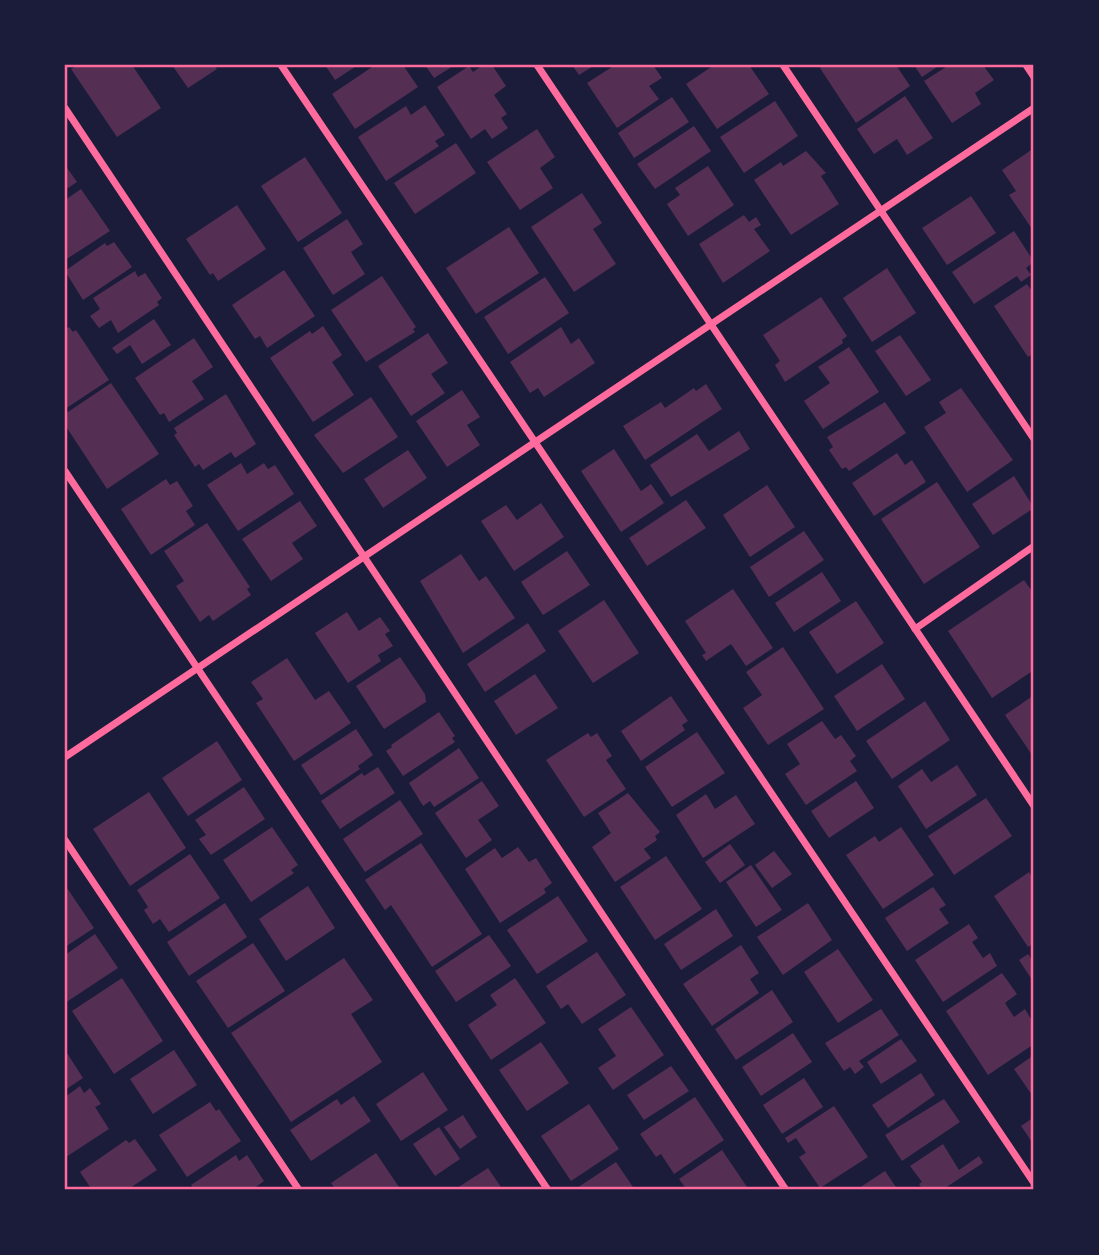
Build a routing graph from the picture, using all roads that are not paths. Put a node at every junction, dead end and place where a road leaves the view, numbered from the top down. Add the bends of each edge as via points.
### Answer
1 (281, 65) edge
2 (537, 65) edge
3 (783, 65) edge
4 (1026, 65) edge
5 (1034, 77) edge
6 (65, 108) edge
7 (1034, 108) edge
8 (881, 211) junction
9 (711, 325) junction
10 (1034, 439) edge
11 (536, 442) junction
12 (65, 471) edge
13 (1034, 546) edge
14 (364, 557) junction
15 (915, 629) junction
16 (197, 668) junction
17 (65, 757) edge
18 (1034, 806) edge
19 (65, 840) edge
20 (1034, 1183) edge
21 (299, 1190) edge
22 (548, 1190) edge
23 (786, 1190) edge

1 - 11 street
2 - 9 street
3 - 8 street
4 - 5 street
6 - 14 street
7 - 8 street
8 - 9 street
8 - 10 street
9 - 11 street
9 - 15 street
11 - 14 street
11 - 20 street
12 - 16 street
13 - 15 street
14 - 16 street
14 - 23 street
15 - 18 street
16 - 17 street
16 - 22 street
19 - 21 street

